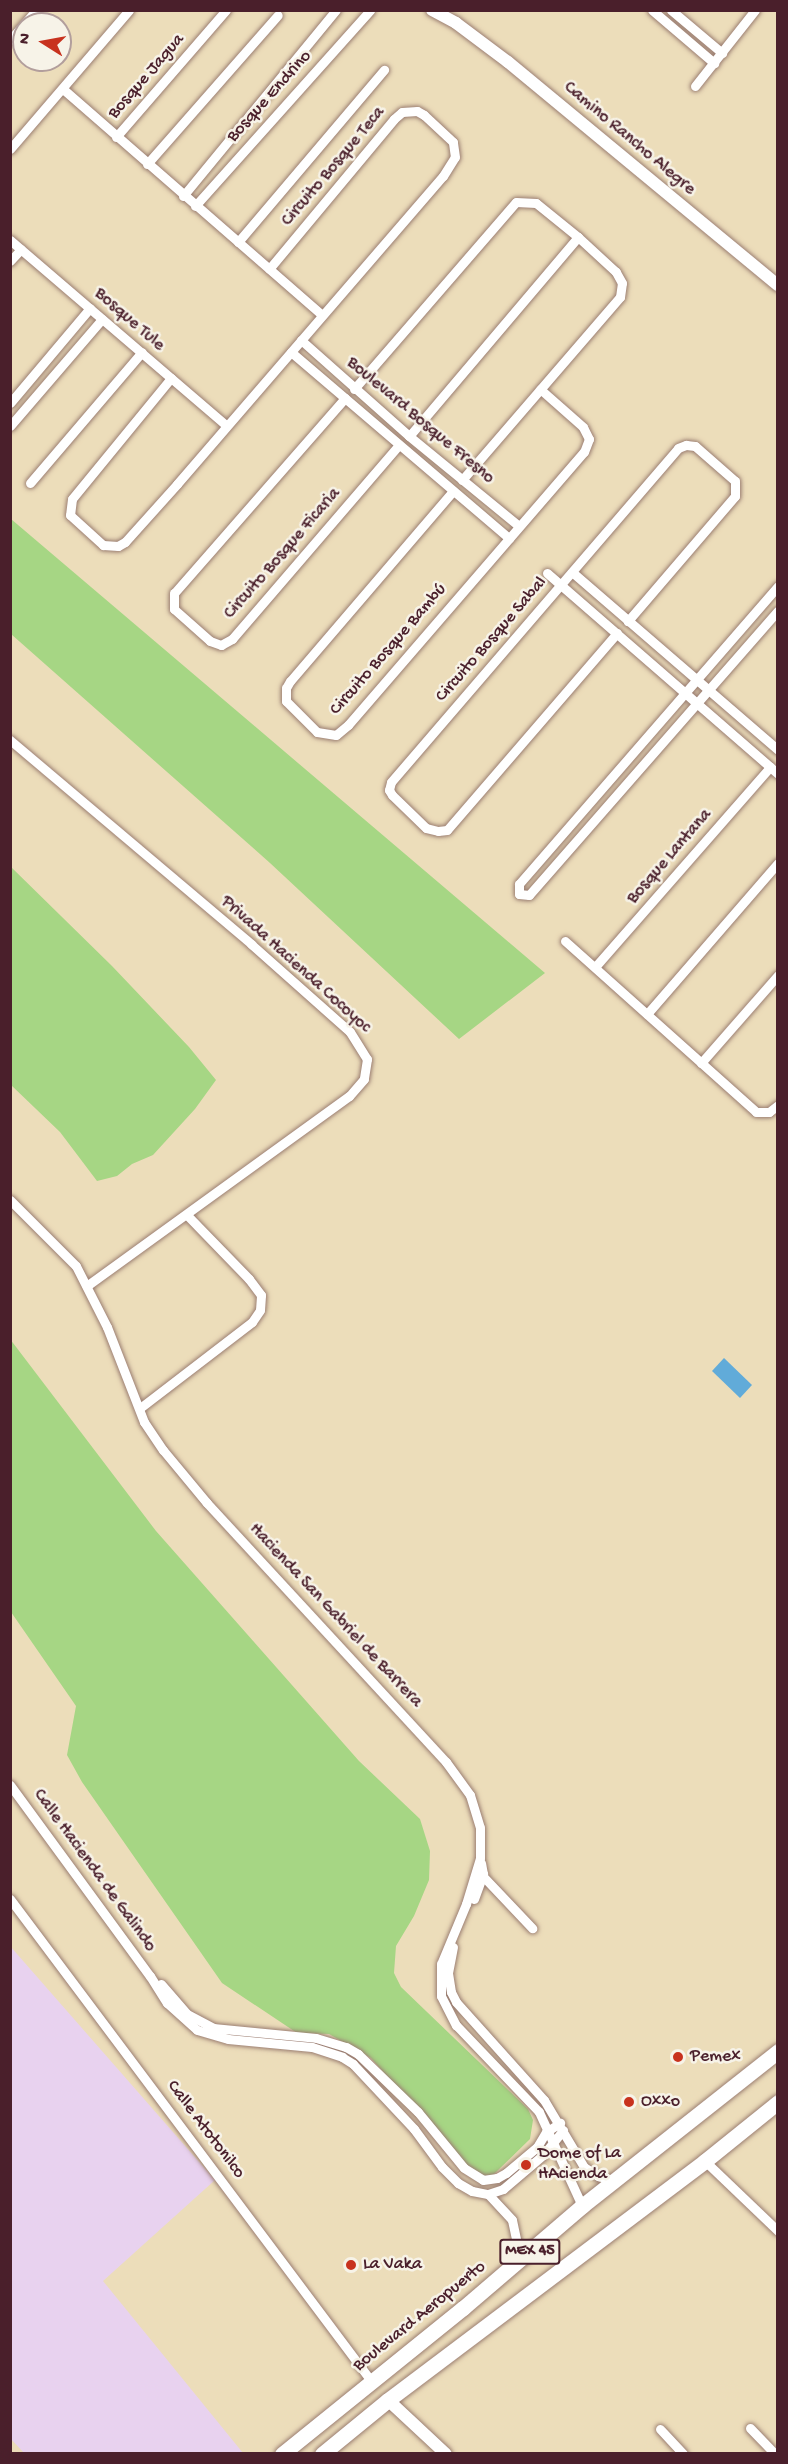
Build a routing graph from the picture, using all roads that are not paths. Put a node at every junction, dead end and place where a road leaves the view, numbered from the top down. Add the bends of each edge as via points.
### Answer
1 (129, 10) edge
2 (226, 10) edge
3 (336, 10) edge
4 (370, 10) edge
5 (432, 10) edge
6 (445, 10) edge
7 (670, 10) edge
8 (755, 10) edge
9 (657, 12) edge
10 (278, 15) dead end
11 (456, 23) junction
12 (722, 52) junction
13 (714, 63) junction
14 (384, 70) dead end
15 (695, 86) dead end
16 (63, 89) junction
17 (10, 132) edge
18 (116, 137) junction
19 (18, 139) junction
20 (10, 149) edge
21 (147, 164) junction
22 (183, 196) junction
23 (195, 206) junction
24 (578, 237) junction
25 (10, 240) edge
26 (238, 242) junction
27 (21, 249) junction
28 (10, 261) edge
29 (269, 269) junction
30 (777, 285) edge
31 (90, 308) junction
32 (322, 315) junction
33 (102, 319) junction
34 (301, 340) junction
35 (142, 352) junction
36 (291, 352) junction
37 (171, 378) junction
38 (354, 388) junction
39 (540, 389) junction
40 (345, 398) junction
41 (10, 403) edge
42 (226, 425) junction
43 (10, 426) edge
44 (409, 436) junction
45 (399, 445) junction
46 (462, 480) junction
47 (30, 483) dead end
48 (453, 491) junction
49 (519, 526) junction
50 (508, 538) junction
51 (572, 572) junction
52 (547, 573) dead end
53 (561, 585) junction
54 (777, 586) edge
55 (777, 611) edge
56 (628, 621) junction
57 (617, 633) junction
58 (696, 679) junction
59 (709, 690) junction
60 (686, 692) junction
61 (698, 703) junction
62 (10, 740) edge
63 (777, 750) edge
64 (774, 771) edge
65 (777, 863) edge
66 (565, 940) dead end
67 (595, 968) junction
68 (777, 975) edge
69 (647, 1014) junction
70 (701, 1063) junction
71 (777, 1105) edge
72 (10, 1200) edge
73 (187, 1215) junction
74 (87, 1286) junction
75 (140, 1408) junction
76 (10, 1785) edge
77 (480, 1872) junction
78 (10, 1899) edge
79 (532, 1928) dead end
80 (266, 2039) junction
81 (501, 2051) junction
82 (777, 2051) edge
83 (491, 2061) junction
84 (777, 2102) edge
85 (424, 2120) junction
86 (562, 2126) junction
87 (414, 2129) junction
88 (546, 2132) junction
89 (552, 2141) junction
90 (705, 2161) junction
91 (490, 2181) junction
92 (614, 2181) junction
93 (488, 2194) junction
94 (582, 2206) junction
95 (777, 2230) edge
96 (517, 2263) junction
97 (372, 2382) junction
98 (388, 2400) junction
99 (750, 2428) dead end
100 (660, 2429) dead end
101 (282, 2454) edge
102 (322, 2454) edge
103 (446, 2454) edge
104 (683, 2454) edge
105 (775, 2454) edge

1 - 16 street
2 - 18 street, Bosque Jagua
3 - 22 street, Bosque Endrino
4 - 23 street, Bosque Endrino
5 - 11 street
6 - 11 street
7 - 12 street
8 - 12 street
9 - 13 street
10 - 21 street
11 - 30 street, Camino Rancho Alegre
12 - 13 street
13 - 15 street
14 - 26 street
16 - 18 street
16 - 19 street
17 - 19 street
18 - 21 street
19 - 20 street
21 - 22 street
22 - 23 street
23 - 26 street
24 - 38 street via 536,203 516,202
24 - 39 street via 616,272 623,290 612,309
24 - 44 street
25 - 27 street, Bosque Tule
26 - 29 street
27 - 28 street
27 - 31 street, Bosque Tule
29 - 32 street
29 - 32 street, Circuito Bosque Teca via 394,119 409,111 424,115 453,142 452,165
31 - 33 street, Bosque Tule
31 - 41 street
32 - 34 street
33 - 35 street, Bosque Tule
33 - 43 street
34 - 36 street
34 - 38 street, Boulevard Bosque Fresno
35 - 37 street, Bosque Tule
35 - 47 street
36 - 40 street, Boulevard Bosque Fresno
36 - 42 street
37 - 42 street, Bosque Tule
37 - 42 street via 72,498 70,515 95,541 111,547 125,542
38 - 44 street, Boulevard Bosque Fresno
39 - 46 street
39 - 49 street, Circuito Bosque Bambú via 583,427 589,439 584,452
40 - 45 street, Boulevard Bosque Fresno
40 - 45 street, Circuito Bosque Ficaria via 174,593 174,609 210,641 221,645 232,639
44 - 46 street, Boulevard Bosque Fresno
45 - 48 street, Boulevard Bosque Fresno
46 - 49 street, Boulevard Bosque Fresno
48 - 50 street, Boulevard Bosque Fresno
48 - 50 street, Circuito Bosque Bambú via 290,681 286,701 317,732 330,736 343,731
49 - 50 street, Circuito Bosque Bambú
51 - 53 street, Circuito Bosque Sabal
51 - 56 street
51 - 56 street, Circuito Bosque Sabal via 678,448 695,446 735,481 735,496
52 - 53 street
53 - 57 street
53 - 57 street, Circuito Bosque Sabal via 391,782 392,795 426,828 447,830
54 - 58 street
55 - 59 street
56 - 58 street
57 - 60 street
58 - 59 street
58 - 60 street
59 - 61 street
59 - 63 street
60 - 61 street
60 - 61 street via 519,884 519,894 529,895
61 - 64 street
62 - 73 street, Privada Hacienda Cocoyoc via 350,1032 367,1059 364,1078 349,1096
64 - 67 street, Bosque Lantana
65 - 69 street
66 - 67 street
67 - 69 street
68 - 70 street
69 - 70 street
70 - 71 street via 756,1112 769,1112
72 - 74 street, Hacienda San Gabriel de Barrera via 64,1251
73 - 74 street, Privada Hacienda Cocoyoc
73 - 75 street via 255,1286 261,1295 260,1310 252,1322
74 - 75 street, Hacienda San Gabriel de Barrera
75 - 77 street, Hacienda San Gabriel de Barrera via 144,1422 163,1450 207,1503 462,1781 480,1828
76 - 80 street, Calle Hacienda de Galindo via 150,1976 179,2006 200,2023
77 - 79 street
77 - 81 street via 451,1953 449,1984 467,2016
77 - 83 street via 441,1964 440,1987 451,2018
78 - 97 street, Calle Atotonilco
80 - 85 street, Calle Hacienda de Galindo via 316,2038 346,2047
80 - 87 street, Calle Hacienda de Galindo via 342,2057
81 - 83 street
81 - 86 street
82 - 92 highway, Boulevard Aeropuerto / MEX 45
83 - 88 street via 539,2112
84 - 90 highway, MEX 45
85 - 87 street
85 - 91 street, Calle Hacienda de Galindo via 464,2168
86 - 88 street
86 - 89 street
86 - 92 street via 584,2167
87 - 93 street, Calle Hacienda de Galindo via 458,2183
88 - 89 street
88 - 91 street via 537,2147
89 - 93 street via 520,2176
89 - 94 street
90 - 95 street
90 - 98 highway, MEX 45
91 - 93 street
92 - 94 highway, Boulevard Aeropuerto / MEX 45
93 - 96 street, Calle Hacienda de Galindo via 512,2220 518,2244
94 - 96 highway, Boulevard Aeropuerto / MEX 45
96 - 97 highway, Boulevard Aeropuerto / MEX 45
97 - 101 highway, Boulevard Aeropuerto / MEX 45
98 - 102 highway, MEX 45
98 - 103 street
99 - 105 street
100 - 104 street

